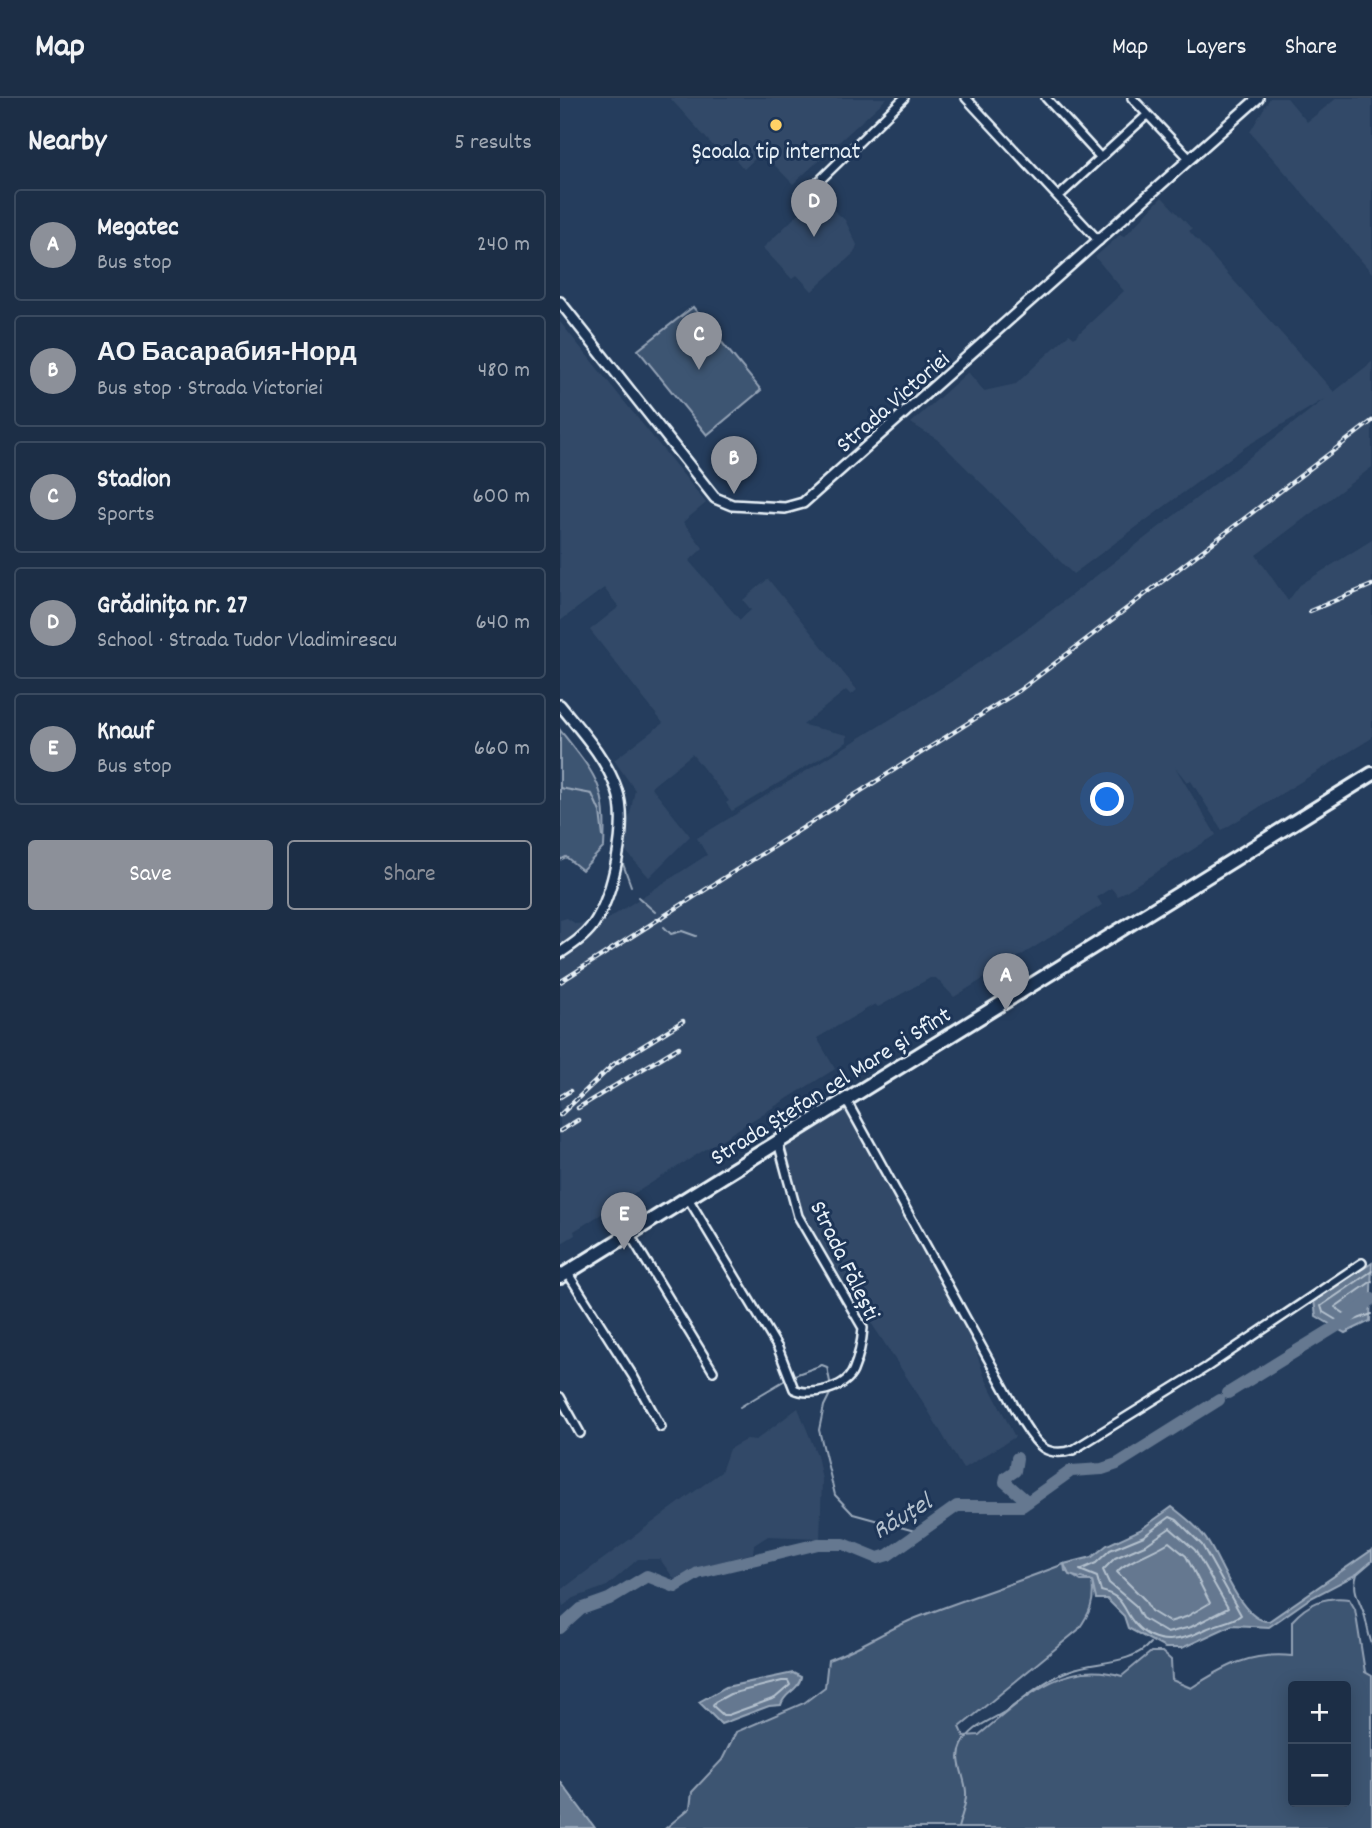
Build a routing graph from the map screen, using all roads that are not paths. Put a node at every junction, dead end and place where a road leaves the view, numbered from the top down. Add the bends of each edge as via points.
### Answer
1 (904, 98) edge
2 (966, 98) edge
3 (1046, 98) edge
4 (1132, 98) edge
5 (1258, 98) edge
6 (1147, 115) junction
7 (1101, 159) junction
8 (1190, 159) junction
9 (810, 190) dead end
10 (1058, 197) junction
11 (1099, 241) junction
12 (560, 302) edge
13 (560, 705) edge
14 (1372, 774) edge
15 (560, 953) edge
16 (845, 1099) junction
17 (778, 1142) junction
18 (688, 1198) junction
19 (629, 1233) junction
20 (1362, 1263) dead end
21 (564, 1274) edge
22 (713, 1371) dead end
23 (560, 1397) edge
24 (661, 1427) dead end
25 (580, 1433) dead end

1 - 9 street
2 - 10 street
3 - 7 street
4 - 6 street
5 - 8 street, Strada Victoriei
6 - 7 street
6 - 8 street
7 - 10 street
8 - 11 street, Strada Victoriei
10 - 11 street
11 - 12 street, Strada Victoriei via 820,489 793,507 732,505 715,498
13 - 15 street via 608,770 621,812 605,903 586,934
14 - 16 main road, Strada Ștefan cel Mare și Sfînt
16 - 17 main road, Strada Ștefan cel Mare și Sfînt
16 - 20 street via 1024,1424 1051,1454 1073,1450
17 - 18 main road, Strada Ștefan cel Mare și Sfînt
17 - 18 street, Strada Fălești via 798,1216 863,1328 850,1375 816,1392 794,1389 778,1348
18 - 19 main road, Strada Ștefan cel Mare și Sfînt
19 - 21 main road, Strada Ștefan cel Mare și Sfînt
19 - 22 street
21 - 24 street via 634,1376
23 - 25 street

